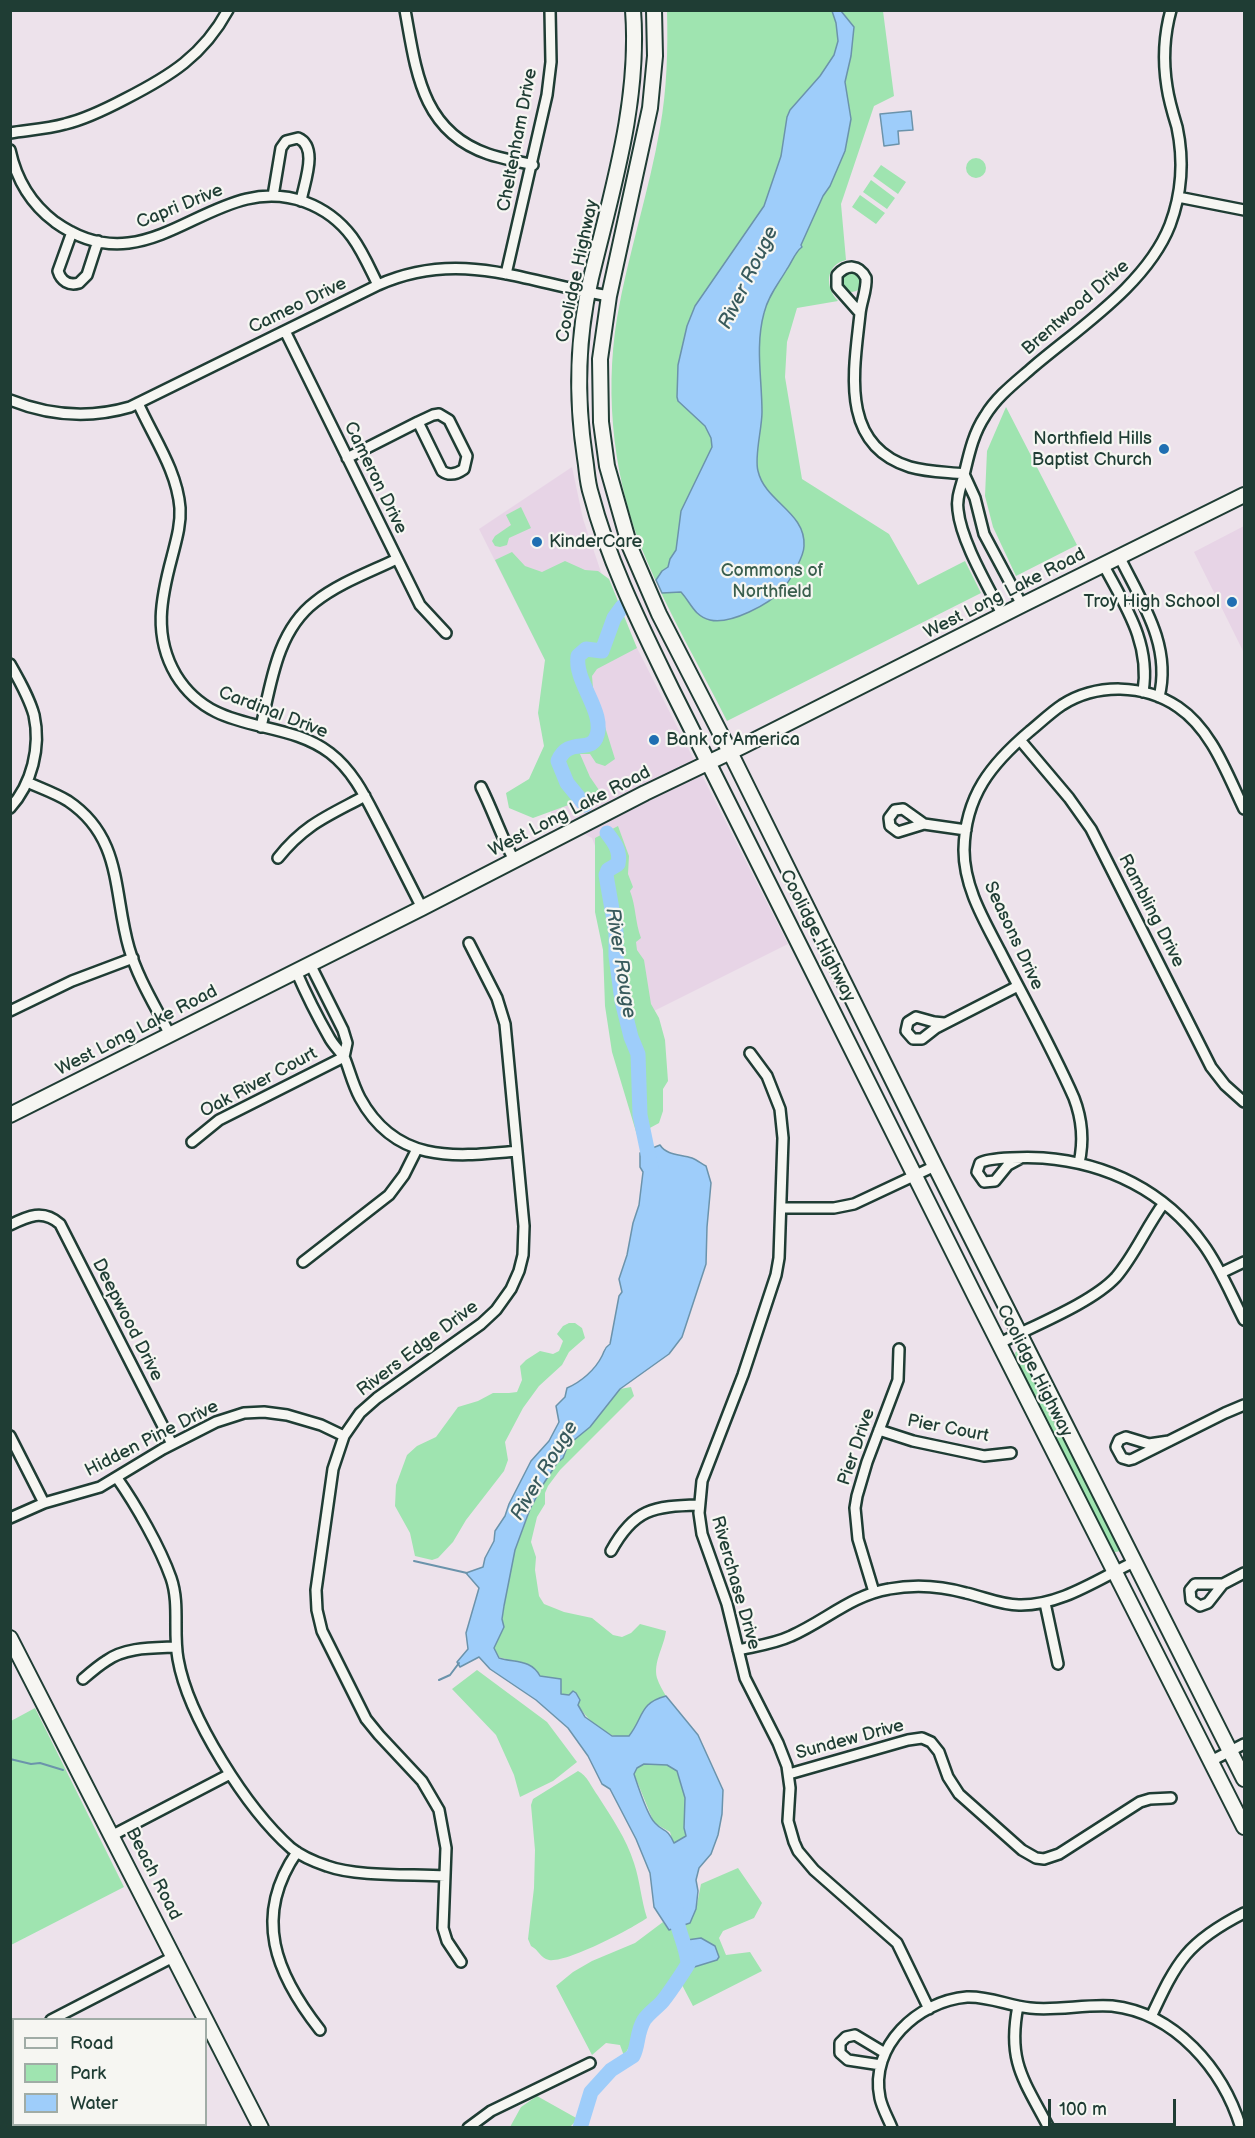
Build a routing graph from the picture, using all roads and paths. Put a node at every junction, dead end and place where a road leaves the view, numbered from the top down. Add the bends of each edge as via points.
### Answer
1 (228, 10) edge
2 (405, 10) edge
3 (550, 10) edge
4 (633, 10) edge
5 (654, 10) edge
6 (1171, 10) edge
7 (10, 133) edge
8 (10, 150) edge
9 (533, 165) junction
10 (273, 196) junction
11 (1178, 197) junction
12 (301, 201) junction
13 (1245, 210) edge
14 (72, 232) junction
15 (98, 241) junction
16 (506, 274) junction
17 (378, 285) junction
18 (588, 292) junction
19 (609, 296) junction
20 (860, 313) junction
21 (285, 331) junction
22 (10, 400) edge
23 (138, 403) junction
24 (418, 422) junction
25 (347, 458) junction
26 (964, 474) junction
27 (1245, 495) edge
28 (1119, 556) junction
29 (397, 559) junction
30 (1102, 564) junction
31 (1022, 605) junction
32 (659, 614) junction
33 (1002, 615) junction
34 (637, 616) junction
35 (446, 633) dead end
36 (672, 640) junction
37 (650, 644) junction
38 (10, 664) edge
39 (1143, 692) junction
40 (1159, 697) junction
41 (261, 727) junction
42 (1020, 740) junction
43 (730, 752) junction
44 (709, 762) junction
45 (27, 782) junction
46 (481, 787) dead end
47 (365, 796) junction
48 (10, 808) edge
49 (1245, 809) edge
50 (924, 824) dead end
51 (966, 830) junction
52 (754, 852) junction
53 (780, 855) junction
54 (278, 858) dead end
55 (514, 860) junction
56 (769, 882) junction
57 (793, 882) junction
58 (422, 908) junction
59 (469, 943) dead end
60 (133, 958) junction
61 (310, 964) junction
62 (296, 971) junction
63 (1018, 987) junction
64 (10, 1011) edge
65 (944, 1023) dead end
66 (170, 1035) junction
67 (750, 1053) dead end
68 (344, 1057) junction
69 (1245, 1102) edge
70 (10, 1115) edge
71 (192, 1142) dead end
72 (417, 1149) junction
73 (517, 1151) junction
74 (1021, 1158) dead end
75 (1079, 1163) junction
76 (935, 1166) junction
77 (916, 1175) junction
78 (1164, 1203) junction
79 (781, 1208) junction
80 (10, 1225) edge
81 (303, 1262) dead end
82 (1245, 1262) edge
83 (1221, 1273) junction
84 (1245, 1320) edge
85 (1019, 1333) junction
86 (1000, 1343) junction
87 (899, 1349) dead end
88 (1245, 1405) edge
89 (879, 1430) junction
90 (10, 1436) edge
91 (344, 1436) junction
92 (1169, 1441) junction
93 (172, 1444) junction
94 (1011, 1454) dead end
95 (117, 1478) junction
96 (44, 1503) junction
97 (699, 1504) junction
98 (10, 1518) edge
99 (611, 1551) dead end
100 (1134, 1562) junction
101 (1115, 1571) junction
102 (1245, 1574) edge
103 (1223, 1584) dead end
104 (874, 1592) junction
105 (1045, 1603) junction
106 (10, 1638) edge
107 (176, 1647) junction
108 (738, 1650) junction
109 (1058, 1664) dead end
110 (83, 1679) dead end
111 (1245, 1744) edge
112 (1230, 1751) junction
113 (1211, 1761) junction
114 (789, 1773) junction
115 (230, 1774) junction
116 (1245, 1779) edge
117 (1170, 1798) dead end
118 (1245, 1827) edge
119 (113, 1835) junction
120 (297, 1852) junction
121 (445, 1876) junction
122 (1245, 1913) edge
123 (175, 1956) junction
124 (461, 1962) dead end
125 (1018, 2006) junction
126 (929, 2009) junction
127 (53, 2018) edge
128 (206, 2018) edge
129 (1151, 2018) junction
130 (207, 2020) edge
131 (320, 2031) dead end
132 (885, 2053) junction
133 (590, 2063) dead end
134 (881, 2065) junction
135 (261, 2127) edge
136 (468, 2127) edge
137 (892, 2127) edge
138 (1048, 2127) edge
139 (1240, 2127) edge

1 - 7 street via 192,57 160,81 75,122
2 - 9 street via 419,84 442,124 488,154
3 - 9 street, Cheltenham Drive via 549,83
4 - 18 main road, Coolidge Highway via 634,63 629,106
5 - 19 main road, Coolidge Highway via 654,65 647,125
6 - 11 street, Brentwood Drive via 1165,66 1180,146
8 - 14 street, Capri Drive via 21,181 34,202
9 - 16 street, Cheltenham Drive
10 - 12 street, Capri Drive
10 - 12 street via 281,148 286,141 298,138 307,143 310,152
10 - 15 street, Capri Drive via 230,203 150,240
11 - 13 street
11 - 26 street, Brentwood Drive via 1162,243 1142,273 994,403 973,439
12 - 17 street, Capri Drive via 329,215 349,233
14 - 15 street, Capri Drive
14 - 15 street via 58,271 68,283 84,279
16 - 17 street, Cameo Drive via 477,268 444,268 415,272
16 - 18 street, Cameo Drive
17 - 21 street, Cameo Drive
18 - 19 street, Cameo Drive
18 - 34 main road, Coolidge Highway via 579,374 583,445 590,491 611,559
19 - 32 main road, Coolidge Highway via 599,379 607,466 630,547
20 - 20 street via 866,278 850,266 837,275 837,287
20 - 26 street via 854,393 860,422 869,438 887,456 907,466
21 - 23 street, Cameo Drive
21 - 25 street, Cameron Drive
22 - 23 street, Cameo Drive via 45,412 73,415 102,413
23 - 41 street, Cardinal Drive via 173,476 179,498 178,533 160,609 166,654 177,677 198,699 219,714
24 - 24 street via 442,471 453,474 464,469 466,456 449,420 436,414
24 - 25 street
25 - 29 street, Cameron Drive
26 - 31 street via 984,534
26 - 33 street, Brentwood Drive via 957,500 959,519
27 - 28 main road, West Long Lake Road
28 - 30 main road, West Long Lake Road
28 - 40 street via 1158,638 1162,669
29 - 35 street, Cameron Drive via 420,605
29 - 41 street via 331,591 295,622 280,650
30 - 31 main road, West Long Lake Road
30 - 39 street via 1141,643
31 - 33 main road, West Long Lake Road
32 - 34 main road via 647,621
32 - 36 main road, Coolidge Highway
33 - 43 main road, West Long Lake Road
34 - 37 main road, Coolidge Highway
36 - 37 main road via 662,635
36 - 43 main road, Coolidge Highway
37 - 44 main road, Coolidge Highway
38 - 45 street via 30,703 36,726 34,761
39 - 40 street, Seasons Drive
39 - 42 street, Seasons Drive via 1103,690 1072,700
40 - 49 street, Seasons Drive via 1188,714 1202,730
41 - 47 street, Cardinal Drive via 299,737 328,752 352,775
42 - 51 street, Seasons Drive via 984,778
42 - 69 street, Rambling Drive via 1087,821 1211,1067
43 - 44 main road, West Long Lake Road
43 - 53 main road, Coolidge Highway
44 - 52 main road, Coolidge Highway
44 - 55 main road, West Long Lake Road
45 - 48 street
45 - 60 street via 76,807 101,834 112,858
46 - 55 street
47 - 54 street via 309,826
47 - 58 street, Cardinal Drive
50 - 51 street
51 - 63 street, Seasons Drive via 964,861 973,896
52 - 53 main road via 767,859
52 - 56 main road, Coolidge Highway
53 - 57 main road, Coolidge Highway
55 - 58 main road, West Long Lake Road
56 - 57 main road via 783,877
56 - 77 main road, Coolidge Highway
57 - 76 main road, Coolidge Highway
58 - 61 main road, West Long Lake Road
59 - 73 street, Rivers Edge Drive via 497,998 505,1024
60 - 64 street via 72,981
60 - 66 street
61 - 62 main road, West Long Lake Road
61 - 68 street via 343,1030 347,1043
62 - 66 main road, West Long Lake Road
62 - 68 street via 328,1037
63 - 65 street
63 - 75 street, Seasons Drive via 1078,1110 1082,1144
66 - 70 main road, West Long Lake Road
67 - 79 street, Riverchase Drive via 767,1076 780,1109
68 - 71 street, Oak River Court via 219,1120
68 - 72 street via 369,1113 391,1134
72 - 73 street via 453,1156
72 - 81 street via 388,1195
73 - 91 street, Rivers Edge Drive via 523,1255 511,1289 490,1316 367,1407
74 - 75 street
75 - 78 street via 1127,1179
76 - 77 street
76 - 85 main road, Coolidge Highway
77 - 79 street via 854,1204 826,1209
77 - 86 main road, Coolidge Highway
78 - 83 street via 1195,1233
78 - 85 street via 1128,1261 1104,1288
79 - 97 street, Riverchase Drive via 776,1275 706,1470
80 - 93 street, Deepwood Drive via 31,1215 47,1216 63,1229
82 - 83 street
83 - 84 street
85 - 86 street
85 - 100 main road, Coolidge Highway
86 - 101 main road, Coolidge Highway
87 - 89 street, Pier Drive via 898,1380
88 - 92 street
89 - 94 street, Pier Court via 984,1456
89 - 104 street, Pier Drive via 860,1484 855,1517
90 - 96 street
91 - 93 street, Hidden Pine Drive via 287,1414 256,1412 224,1419
91 - 121 street, Rivers Edge Drive via 333,1469 318,1570 319,1618 366,1719 422,1781 439,1810 445,1840
92 - 92 street via 1149,1444 1126,1437 1119,1440 1116,1448 1119,1455 1129,1460
93 - 95 street, Hidden Pine Drive
95 - 96 street, Hidden Pine Drive via 92,1490
95 - 107 street via 135,1505 171,1579 176,1602
96 - 98 street, Hidden Pine Drive
97 - 99 street via 668,1506 639,1515 620,1533
97 - 108 street, Riverchase Drive via 704,1542 727,1604
100 - 101 street
100 - 112 main road, Coolidge Highway
101 - 105 street
101 - 113 main road, Coolidge Highway
102 - 103 street
104 - 105 street via 932,1587 1008,1604
104 - 108 street via 843,1605 790,1637
105 - 109 street
106 - 119 main road, Beach Road
107 - 110 street via 120,1654
107 - 115 street via 188,1695
108 - 114 street, Riverchase Drive via 747,1684
111 - 112 street
112 - 113 street
112 - 116 main road, Coolidge Highway
113 - 118 main road, Coolidge Highway
114 - 117 street, Sundew Drive via 908,1740 927,1739 935,1746 959,1794 1029,1855 1044,1859 1059,1854 1140,1802
114 - 126 street, Riverchase Drive via 788,1821 798,1851 814,1870 897,1943
115 - 119 street
115 - 120 street via 274,1830
119 - 123 main road, Beach Road
120 - 121 street via 340,1870
120 - 131 street via 275,1895 273,1935 285,1975
121 - 124 street, Rivers Edge Drive via 443,1928
122 - 129 street via 1209,1933 1187,1952 1171,1975
123 - 127 street
123 - 128 main road, Beach Road
125 - 126 street via 969,1997
125 - 129 street via 1113,2007
125 - 138 street via 1013,2041 1016,2059
126 - 132 street via 908,2022
129 - 139 street via 1180,2035 1204,2058
130 - 135 main road, Beach Road
132 - 134 street
132 - 134 street via 855,2035 840,2043 840,2053 848,2060
133 - 136 street via 491,2111
134 - 137 street via 880,2100

